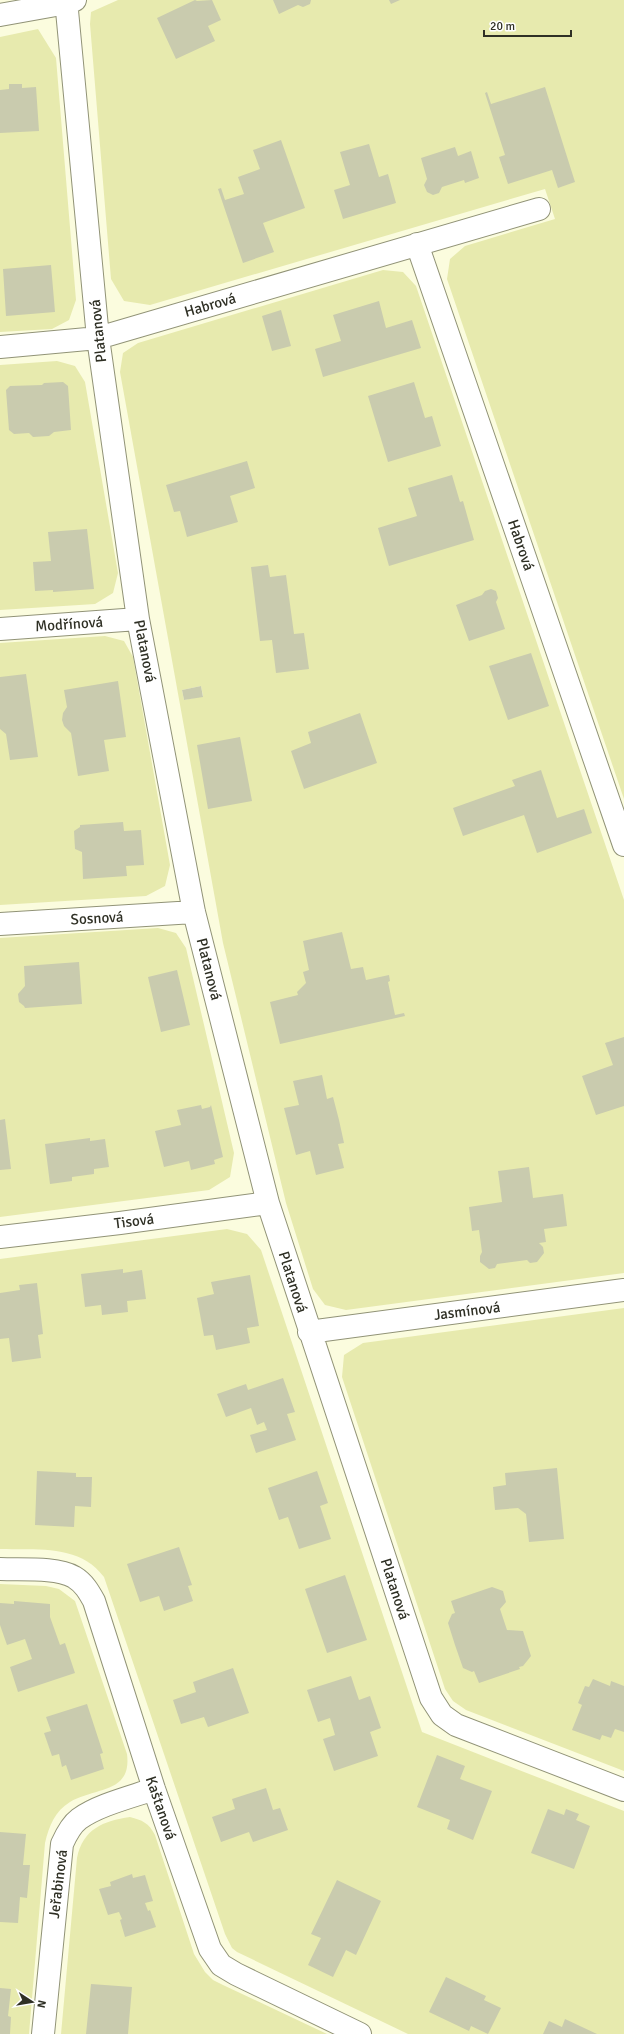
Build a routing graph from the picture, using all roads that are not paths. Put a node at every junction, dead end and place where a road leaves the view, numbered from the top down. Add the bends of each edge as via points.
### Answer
1 (69, 1) edge
2 (0, 15) edge
3 (539, 209) dead end
4 (417, 244) junction
5 (98, 338) junction
6 (0, 347) edge
7 (138, 619) junction
8 (0, 628) edge
9 (624, 845) edge
10 (194, 912) junction
11 (0, 924) edge
12 (268, 1204) junction
13 (0, 1237) edge
14 (624, 1290) edge
15 (309, 1332) junction
16 (0, 1569) edge
17 (154, 1789) junction
18 (624, 1790) edge
19 (43, 2034) edge
20 (360, 2034) edge

1 - 2 street
1 - 5 street, Platanová
3 - 4 street, Habrová
4 - 5 street, Habrová
4 - 9 street, Habrová
5 - 6 street, Habrová
5 - 7 street, Platanová
7 - 8 street, Modřínová
7 - 10 street, Platanová
10 - 11 street, Sosnová
10 - 12 street, Platanová
12 - 13 street, Tisová
12 - 15 street, Platanová
14 - 15 street, Jasmínová
15 - 18 street, Platanová via 432,1698 442,1715 456,1725
16 - 17 street, Kaštanová via 62,1572 86,1587 94,1601
17 - 19 street, Jeřabinová via 79,1819 69,1830 62,1844
17 - 20 street, Kaštanová via 210,1949 221,1965

